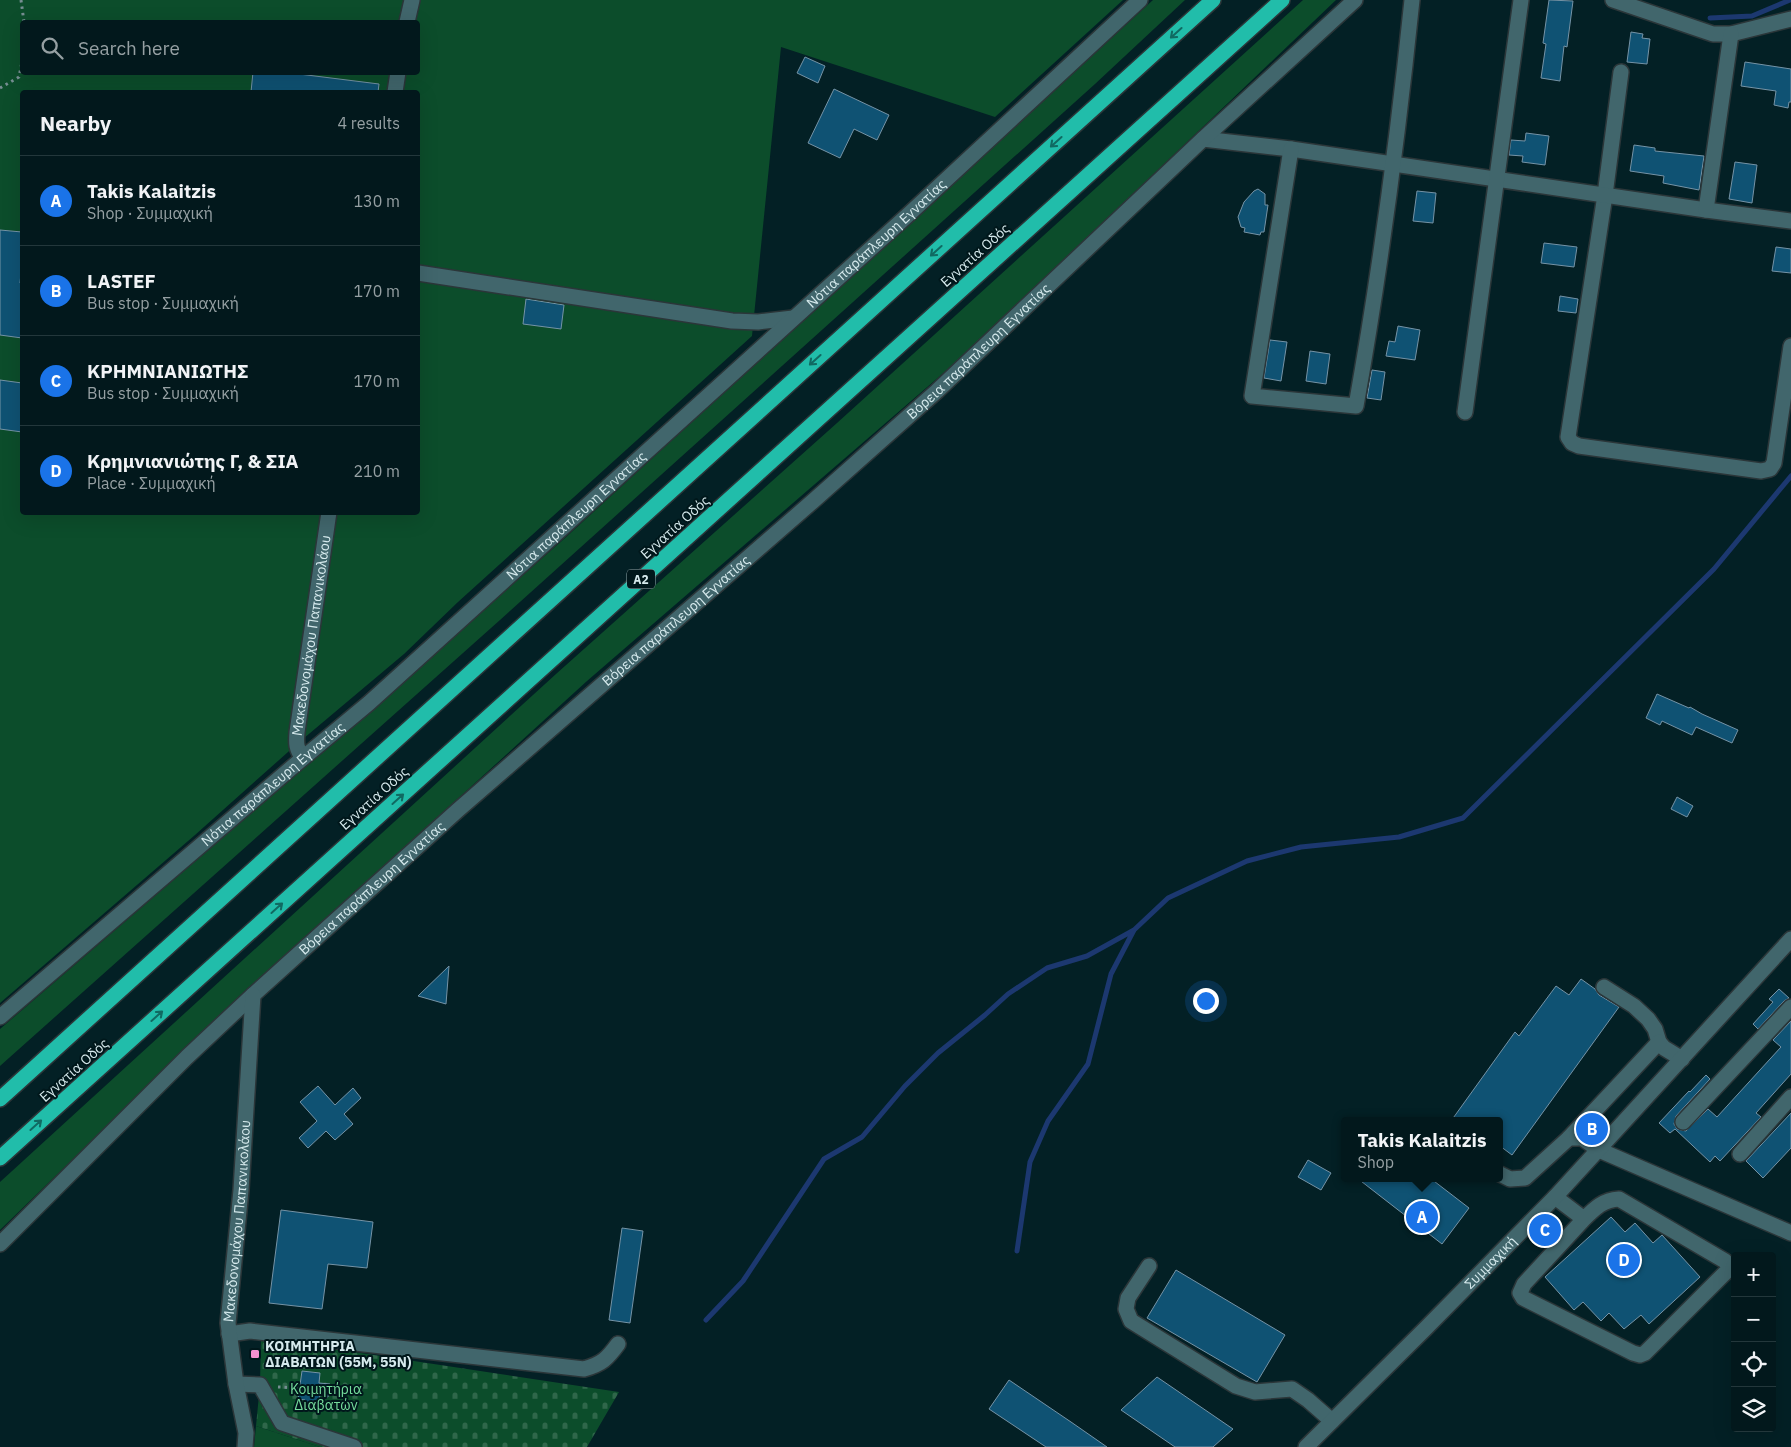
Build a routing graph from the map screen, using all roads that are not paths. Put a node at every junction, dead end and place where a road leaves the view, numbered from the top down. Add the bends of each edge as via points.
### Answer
1 (412, 0) edge
2 (1140, 0) edge
3 (1212, 0) edge
4 (1282, 0) edge
5 (1355, 0) edge
6 (1412, 0) edge
7 (1521, 0) edge
8 (1613, 0) edge
9 (1791, 19) edge
10 (407, 20) edge
11 (1731, 34) junction
12 (1621, 72) dead end
13 (398, 75) edge
14 (395, 90) edge
15 (1204, 139) junction
16 (1291, 149) junction
17 (1393, 164) junction
18 (1498, 179) junction
19 (1605, 195) junction
20 (1706, 210) junction
21 (1791, 221) edge
22 (420, 273) edge
23 (793, 318) junction
24 (1791, 346) edge
25 (1465, 412) dead end
26 (330, 515) edge
27 (303, 758) junction
28 (1791, 939) edge
29 (1604, 987) dead end
30 (253, 995) junction
31 (1791, 1007) edge
32 (0, 1017) edge
33 (1659, 1042) junction
34 (1682, 1059) junction
35 (1791, 1097) edge
36 (0, 1099) edge
37 (1683, 1122) dead end
38 (1569, 1138) junction
39 (1599, 1150) junction
40 (1740, 1154) dead end
41 (0, 1158) edge
42 (1503, 1176) edge
43 (1555, 1197) junction
44 (1584, 1219) junction
45 (1791, 1233) edge
46 (0, 1244) edge
47 (1148, 1266) dead end
48 (229, 1334) junction
49 (618, 1344) dead end
50 (236, 1384) junction
51 (1332, 1421) junction
52 (245, 1447) edge
53 (354, 1447) edge
54 (1306, 1447) edge

1 - 10 street
2 - 23 street, Νότια παράπλευρη Εγνατίας
3 -> 36 highway, Εγνατία Οδός
41 -> 4 highway, Εγνατία Οδός / Α2
5 - 15 street, Βόρεια παράπλευρη Εγνατίας
6 - 17 street
7 - 18 street
8 - 11 street via 1707,33
9 - 11 street
11 - 20 street
12 - 19 street
13 - 14 street
15 - 16 street
15 - 30 street, Βόρεια παράπλευρη Εγνατίας via 930,397 458,810
16 - 17 street
16 - 17 street via 1252,396 1356,406
17 - 18 street
18 - 19 street
18 - 25 street
19 - 20 street
19 - 24 street via 1568,437 1572,443 1762,471 1770,468 1774,463
20 - 21 street
22 - 23 street via 732,320 758,322
23 - 27 street, Νότια παράπλευρη Εγνατίας via 459,623
26 - 27 street, Μακεδονομάχου Παπανικολάου via 296,732 298,752
27 - 32 street, Νότια παράπλευρη Εγνατίας
28 - 34 street, Συμμαχική
29 - 33 street via 1648,1019 1658,1034
30 - 46 street, Βόρεια παράπλευρη Εγνατίας
30 - 48 street, Μακεδονομάχου Παπανικολάου via 242,1190
31 - 37 street
33 - 34 street
33 - 38 street
34 - 39 street, Συμμαχική
35 - 40 street
38 - 39 street via 1582,1138
38 - 42 street via 1525,1178 1510,1179
39 - 43 street, Συμμαχική
39 - 45 street
43 - 44 street
43 - 51 street, Συμμαχική
44 - 44 street via 1601,1203 1619,1199 1725,1261 1730,1269 1645,1353 1633,1353 1523,1298 1520,1293 1524,1284
47 - 51 street via 1128,1298 1126,1309 1131,1321 1236,1386 1255,1392 1292,1389
48 - 49 street via 250,1331 584,1369 607,1359
48 - 50 street, Μακεδονομάχου Παπανικολάου
50 - 52 street, Μακεδονομάχου Παπανικολάου via 246,1433
50 - 53 street via 260,1386 282,1423
51 - 54 street, Συμμαχική

